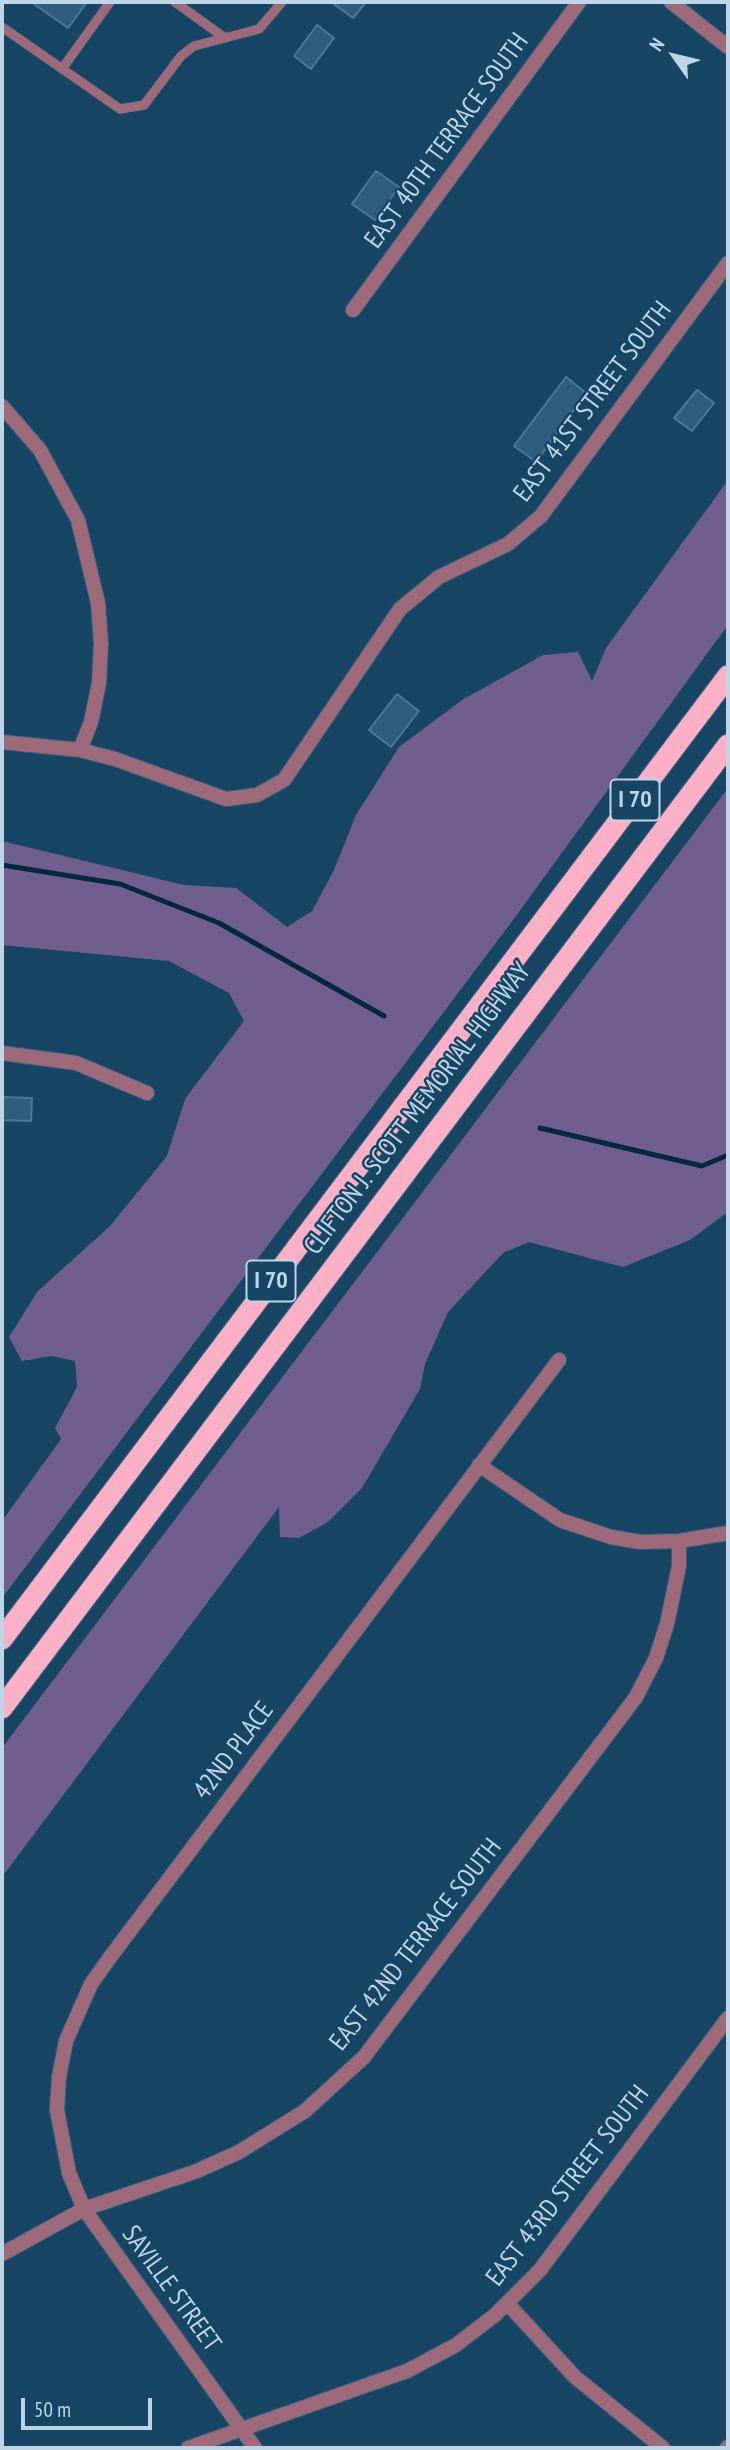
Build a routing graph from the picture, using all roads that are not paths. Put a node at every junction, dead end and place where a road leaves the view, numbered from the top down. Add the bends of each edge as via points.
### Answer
1 (110, 2) edge
2 (175, 2) edge
3 (282, 2) edge
4 (579, 2) edge
5 (671, 2) edge
6 (2, 27) edge
7 (225, 38) junction
8 (728, 47) edge
9 (62, 69) junction
10 (728, 263) edge
11 (353, 310) dead end
12 (2, 406) edge
13 (728, 676) edge
14 (2, 742) edge
15 (728, 745) edge
16 (80, 750) junction
17 (2, 1053) edge
18 (147, 1093) dead end
19 (559, 1360) dead end
20 (479, 1465) junction
21 (728, 1533) edge
22 (679, 1541) junction
23 (2, 1639) edge
24 (2, 1708) edge
25 (728, 2018) edge
26 (84, 2209) junction
27 (2, 2254) edge
28 (507, 2303) junction
29 (243, 2431) junction
30 (188, 2448) edge
31 (256, 2448) edge
32 (663, 2448) edge

1 - 9 lane
2 - 7 lane
3 - 7 lane via 259,29
4 - 11 street, EAST 40TH TERRACE SOUTH
5 - 8 street
6 - 9 lane
7 - 9 lane via 194,46 181,56 144,105 120,109
10 - 16 street, EAST 41ST STREET SOUTH via 541,516 508,544 439,577 400,609 284,780 257,795 226,799
12 - 16 street via 40,450 78,520 98,603 99,683
13 - 23 highway, CLIFTON J. SCOTT MEMORIAL HIGHWAY / I 70
14 - 16 street
15 - 24 highway, CLIFTON J. SCOTT MEMORIAL HIGHWAY / I 70
17 - 18 street via 76,1063
19 - 20 street, 42ND PLACE
20 - 22 street via 560,1520 611,1537
20 - 26 street, 42ND PLACE via 91,1984 66,2041 57,2110 69,2173
21 - 22 street
22 - 26 street, EAST 42ND TERRACE SOUTH via 679,1566 667,1624 636,1697 365,2057 304,2111 239,2152
25 - 28 street, EAST 43RD STREET SOUTH via 540,2270
26 - 27 street, EAST 42ND TERRACE SOUTH
26 - 29 street, SAVILLE STREET
28 - 29 street, EAST 43RD STREET SOUTH via 456,2345 407,2371
28 - 32 street via 575,2377
29 - 30 street, EAST 43RD STREET SOUTH
29 - 31 street, SAVILLE STREET

